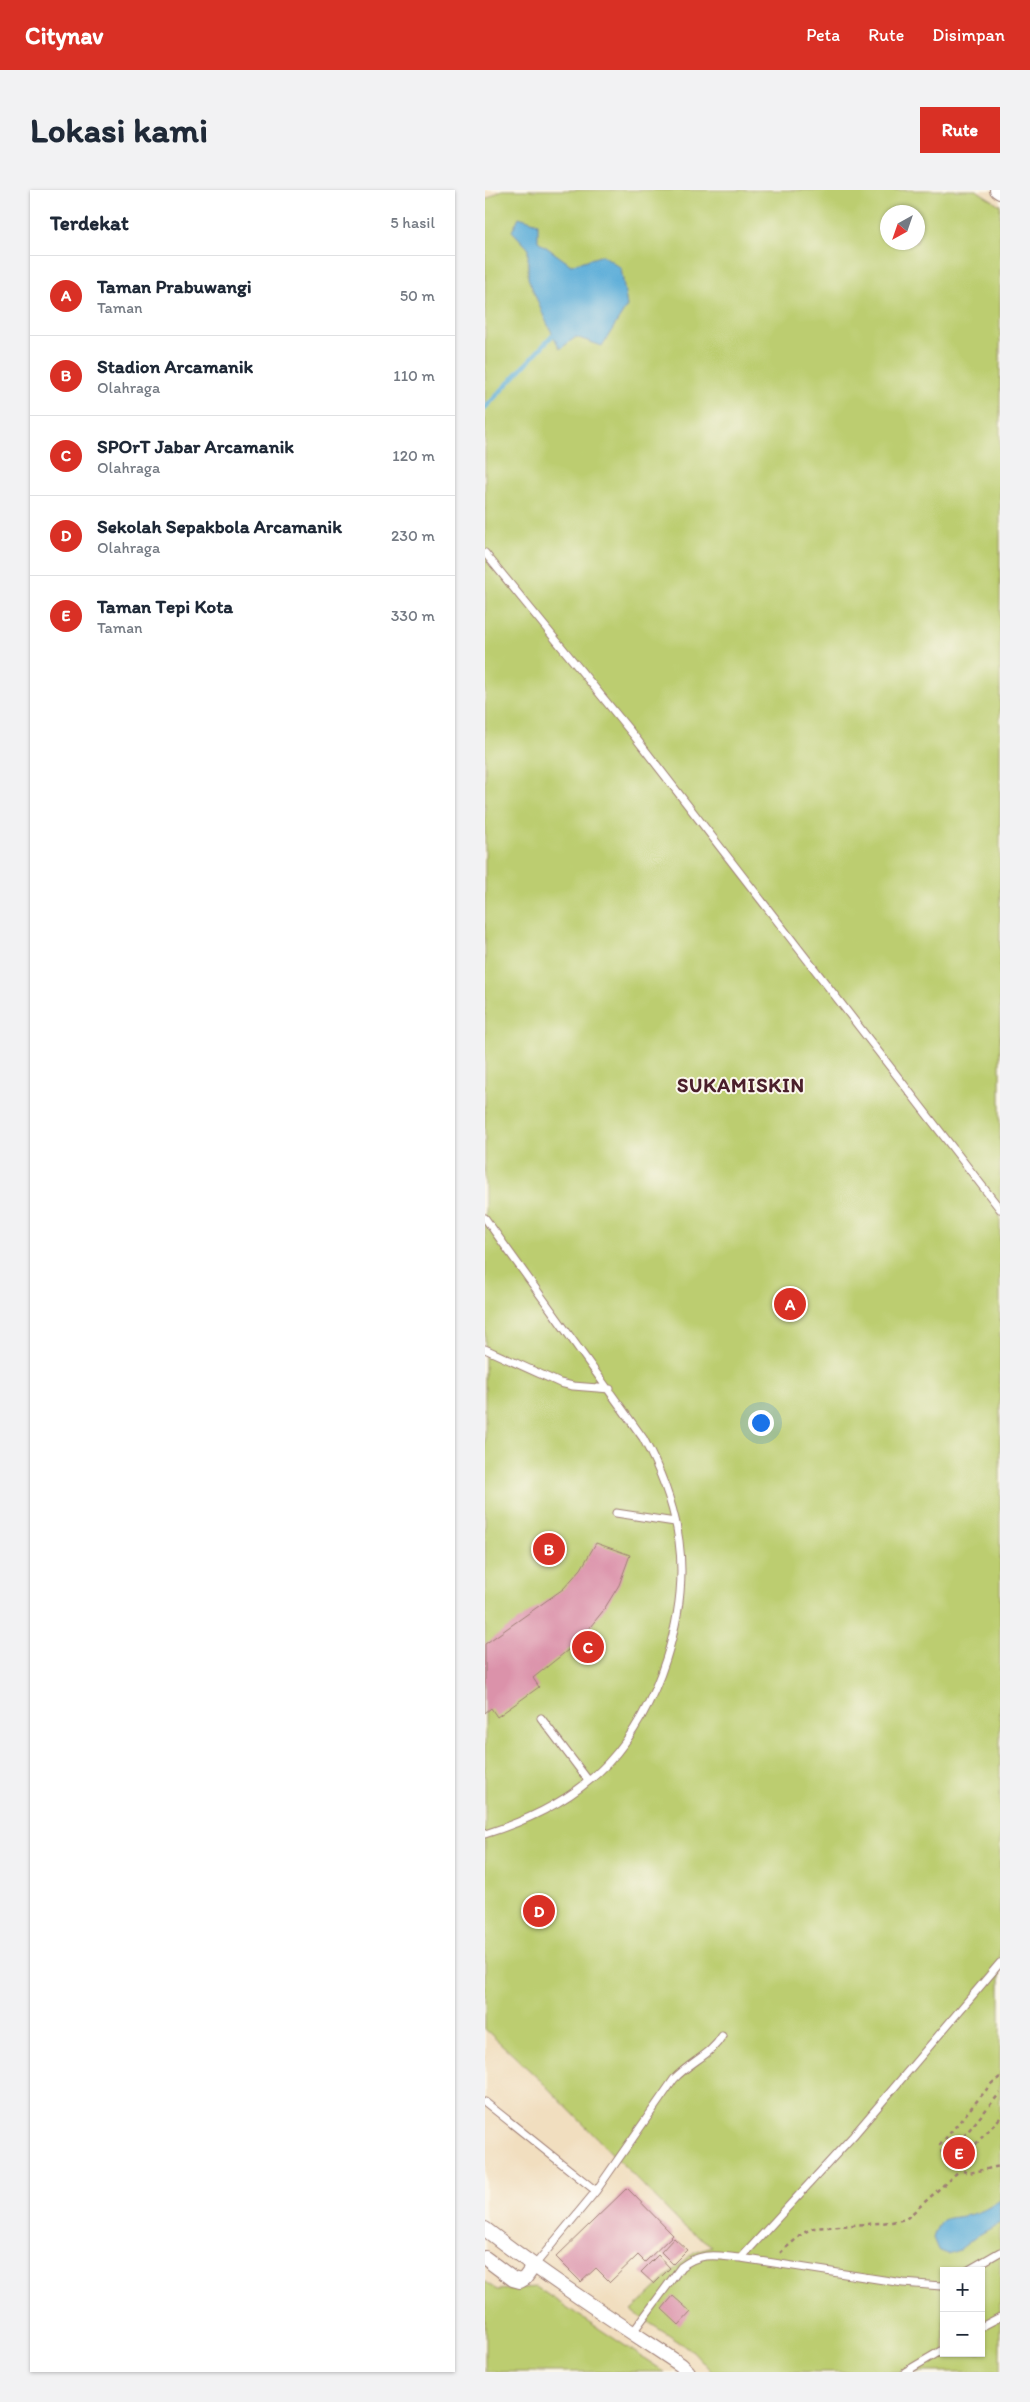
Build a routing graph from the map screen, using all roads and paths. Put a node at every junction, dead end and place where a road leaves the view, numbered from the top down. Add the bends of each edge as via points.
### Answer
1 (485, 553) edge
2 (1000, 1209) edge
3 (485, 1218) edge
4 (488, 1225) edge
5 (485, 1349) edge
6 (610, 1389) junction
7 (616, 1514) dead end
8 (675, 1522) junction
9 (541, 1718) dead end
10 (588, 1780) junction
11 (485, 1834) edge
12 (1000, 1963) edge
13 (722, 2036) dead end
14 (1000, 2078) edge
15 (1000, 2093) edge
16 (485, 2102) edge
17 (1000, 2118) edge
18 (1000, 2166) edge
19 (960, 2170) junction
20 (596, 2191) junction
21 (485, 2230) edge
22 (1000, 2252) edge
23 (485, 2258) edge
24 (741, 2258) junction
25 (771, 2264) junction
26 (533, 2267) junction
27 (974, 2267) edge
28 (940, 2286) edge
29 (1000, 2317) edge
30 (985, 2325) edge
31 (633, 2332) junction
32 (940, 2351) edge
33 (688, 2372) edge
34 (905, 2372) edge

1 - 2 lane via 635,737
3 - 4 lane
4 - 6 lane
5 - 6 lane via 560,1383
6 - 8 lane via 661,1472
7 - 8 lane
8 - 10 lane via 681,1569 669,1650 652,1695 627,1741
9 - 10 lane
10 - 11 lane via 531,1818
12 - 24 lane via 853,2136
13 - 20 lane via 714,2049 686,2066 674,2079
14 - 15 path via 992,2083 940,2145 942,2153 954,2148
16 - 20 lane
17 - 19 path via 958,2163
18 - 19 path via 969,2173
19 - 25 path via 906,2219 814,2228 792,2241
20 - 26 lane
21 - 26 street
22 - 27 lane
23 - 26 street via 520,2282
24 - 25 lane
24 - 31 lane via 703,2255 689,2261 681,2267
25 - 28 lane
26 - 31 street
29 - 30 lane
31 - 33 street
32 - 34 lane

